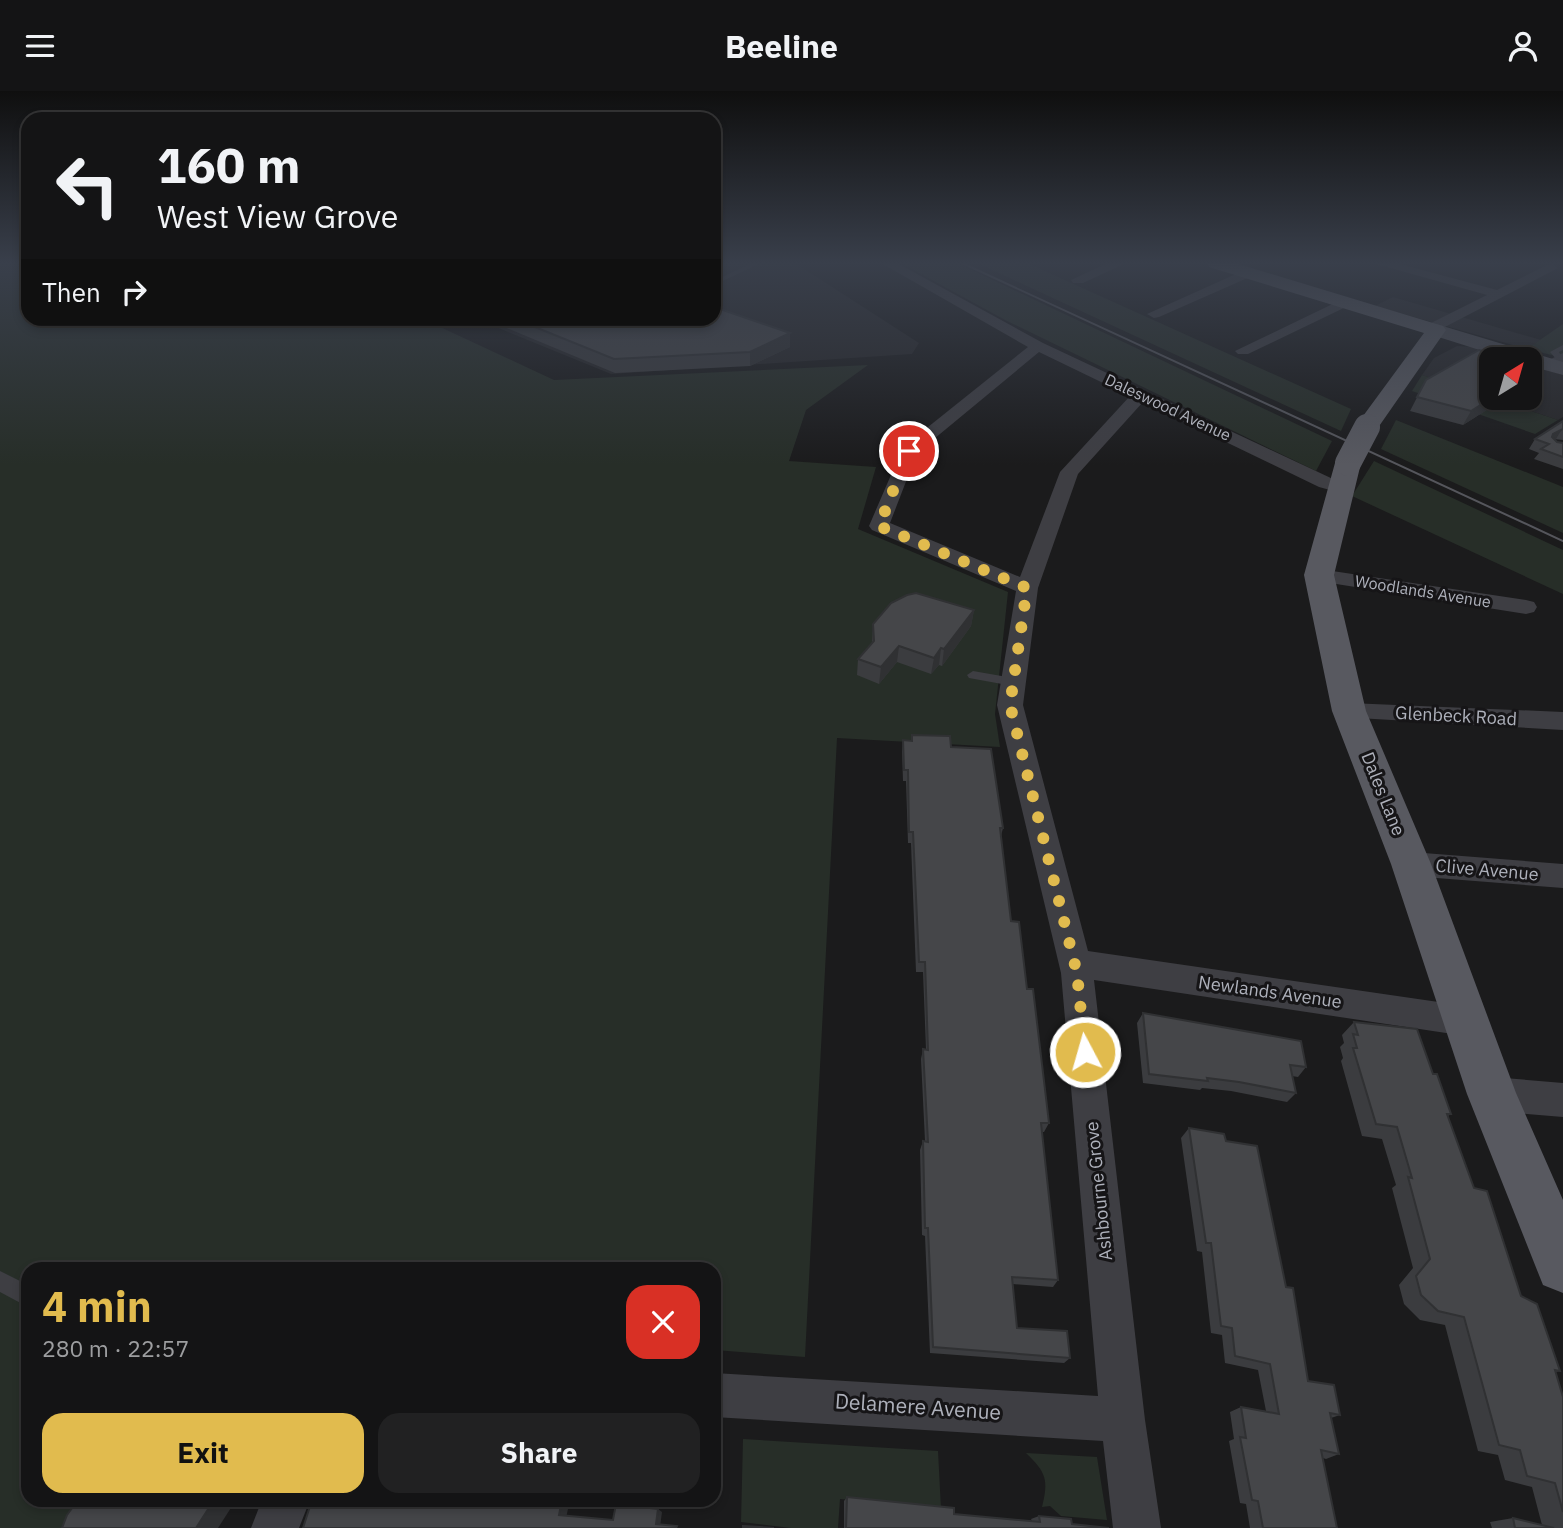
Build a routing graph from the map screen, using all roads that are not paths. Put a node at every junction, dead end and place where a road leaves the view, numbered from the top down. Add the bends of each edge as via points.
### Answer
1 (1009, 330) edge
2 (1287, 330) edge
3 (1436, 330) joint
4 (1038, 346) junction
5 (1243, 351) dead end
6 (1560, 359) edge
7 (1141, 394) junction
8 (1345, 475) junction
9 (1319, 575) junction
10 (1027, 588) junction
11 (1526, 607) dead end
12 (973, 675) dead end
13 (1013, 682) junction
14 (1349, 711) junction
15 (1563, 721) edge
16 (1411, 864) junction
17 (1563, 876) edge
18 (1074, 963) junction
19 (1466, 1021) junction
20 (1492, 1094) junction
21 (1563, 1100) edge
22 (1563, 1265) edge
23 (0, 1281) edge
24 (21, 1293) edge
25 (721, 1395) edge
26 (1123, 1420) junction
27 (283, 1507) edge
28 (275, 1528) edge
29 (1137, 1528) edge

1 - 4 street, Daleswood Avenue
2 - 5 street
3 - 6 main road
3 - 8 main road, Dales Lane, bridge via 1367,428
4 - 7 street, Daleswood Avenue
4 - 10 street via 909,451 879,526
7 - 8 street, Daleswood Avenue via 1326,483
7 - 10 street, Ashbourne Grove via 1069,472
8 - 9 main road, Dales Lane
9 - 11 street, Woodlands Avenue
9 - 14 main road, Dales Lane
10 - 13 street, Ashbourne Grove
12 - 13 lane
13 - 18 street, Ashbourne Grove via 1010,705
14 - 15 street, Glenbeck Road
14 - 16 main road, Dales Lane
16 - 17 street, Clive Avenue
16 - 19 main road, Dales Lane
18 - 19 street, Newlands Avenue
18 - 26 street, Ashbourne Grove
19 - 20 main road, Dales Lane
20 - 21 street
20 - 22 main road, Dales Lane
23 - 24 lane
25 - 26 street, Delamere Avenue
26 - 29 street, Ashbourne Grove
27 - 28 street

